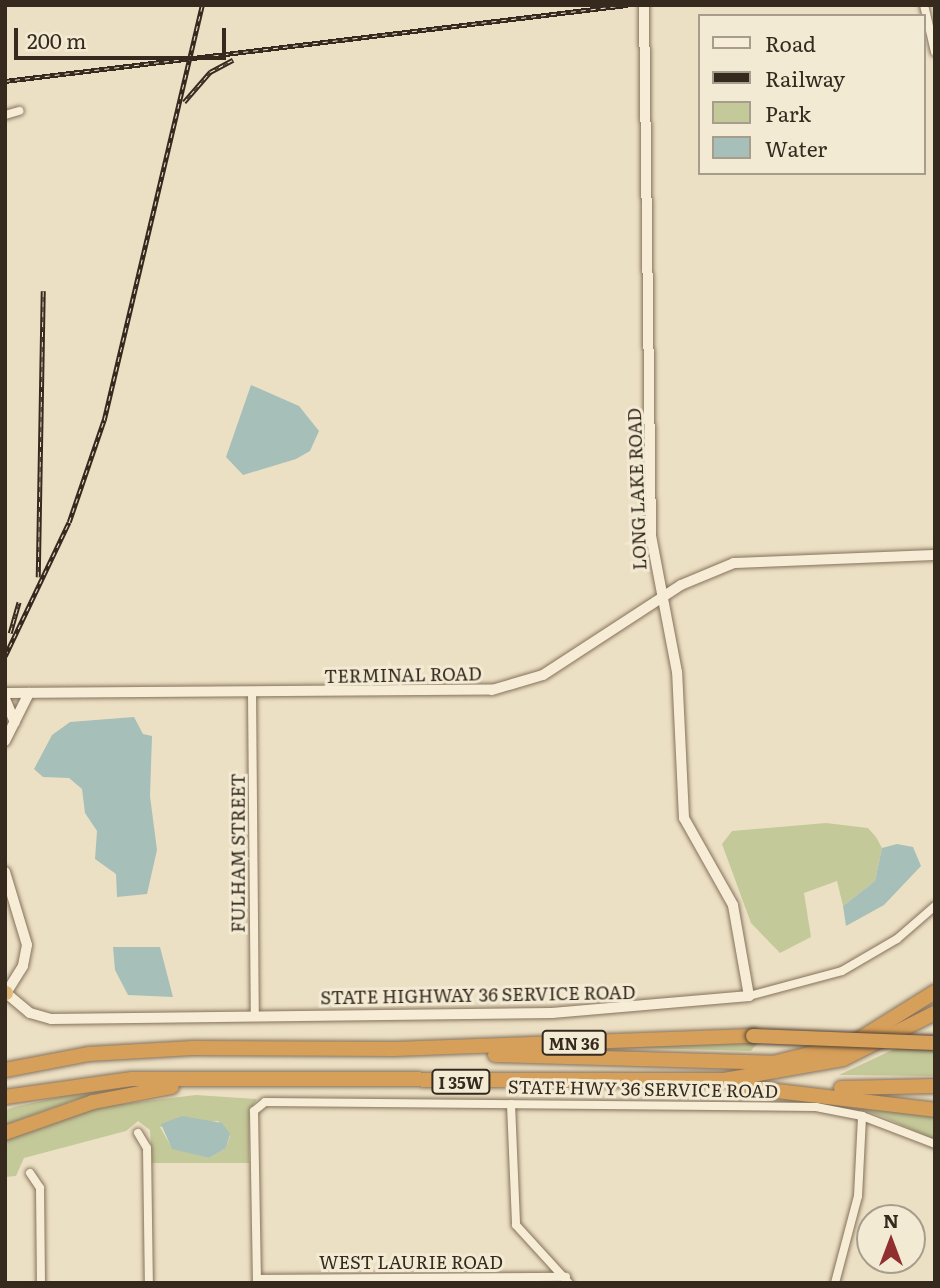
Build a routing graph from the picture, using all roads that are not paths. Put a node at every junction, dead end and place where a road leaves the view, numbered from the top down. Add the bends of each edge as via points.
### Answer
1 (644, 5) edge
2 (924, 5) edge
3 (935, 52) edge
4 (19, 111) dead end
5 (5, 115) edge
6 (935, 555) edge
7 (660, 600) junction
8 (252, 692) junction
9 (5, 693) edge
10 (29, 693) junction
11 (5, 699) edge
12 (15, 722) junction
13 (5, 741) edge
14 (5, 872) edge
15 (935, 906) edge
16 (935, 992) edge
17 (5, 993) edge
18 (749, 996) junction
19 (255, 1013) junction
20 (935, 1013) edge
21 (935, 1043) edge
22 (395, 1049) junction
23 (5, 1070) edge
24 (241, 1082) junction
25 (680, 1083) junction
26 (935, 1086) edge
27 (763, 1088) junction
28 (5, 1097) edge
29 (511, 1104) junction
30 (935, 1111) edge
31 (862, 1116) junction
32 (5, 1133) edge
33 (138, 1133) dead end
34 (935, 1144) edge
35 (30, 1173) dead end
36 (568, 1280) edge
37 (257, 1281) edge
38 (41, 1283) edge
39 (149, 1283) edge
40 (835, 1283) edge

1 - 7 street, LONG LAKE ROAD via 651,536
2 - 3 street
4 - 5 street
6 - 7 street, TERMINAL ROAD via 751,559 698,576
7 - 8 street, TERMINAL ROAD via 561,664 509,687
7 - 18 street, LONG LAKE ROAD via 677,672 684,818 733,905
8 - 10 street, TERMINAL ROAD
8 - 19 street, FULHAM STREET
9 - 10 street, TERMINAL ROAD
10 - 12 street
11 - 12 street
12 - 13 street
14 - 17 street via 27,944 23,966
15 - 18 street, STATE HIGHWAY 36 SERVICE ROAD via 897,939 842,971
16 - 22 highway, I 35W via 853,1043 773,1063
17 - 19 street, STATE HIGHWAY 36 SERVICE ROAD via 30,1013 51,1019
18 - 19 street, STATE HIGHWAY 36 SERVICE ROAD via 552,1013
20 - 25 highway, I 35W via 867,1050 818,1066
21 - 22 highway, MN 36, bridge via 752,1036
22 - 23 highway, I 35W via 193,1048 89,1054
24 - 25 highway, I 35W
24 - 28 highway, I 35W via 87,1082
24 - 32 highway via 124,1095
25 - 27 highway
26 - 27 highway
27 - 30 highway
29 - 31 street, STATE HWY 36 SERVICE ROAD via 816,1107
29 - 36 street via 516,1225
29 - 37 street, STATE HWY 36 SERVICE ROAD via 256,1106
31 - 34 street, STATE HWY 36 SERVICE ROAD
31 - 40 street via 858,1196
33 - 39 street via 148,1148
35 - 38 street via 40,1188
36 - 37 street, WEST LAURIE ROAD

